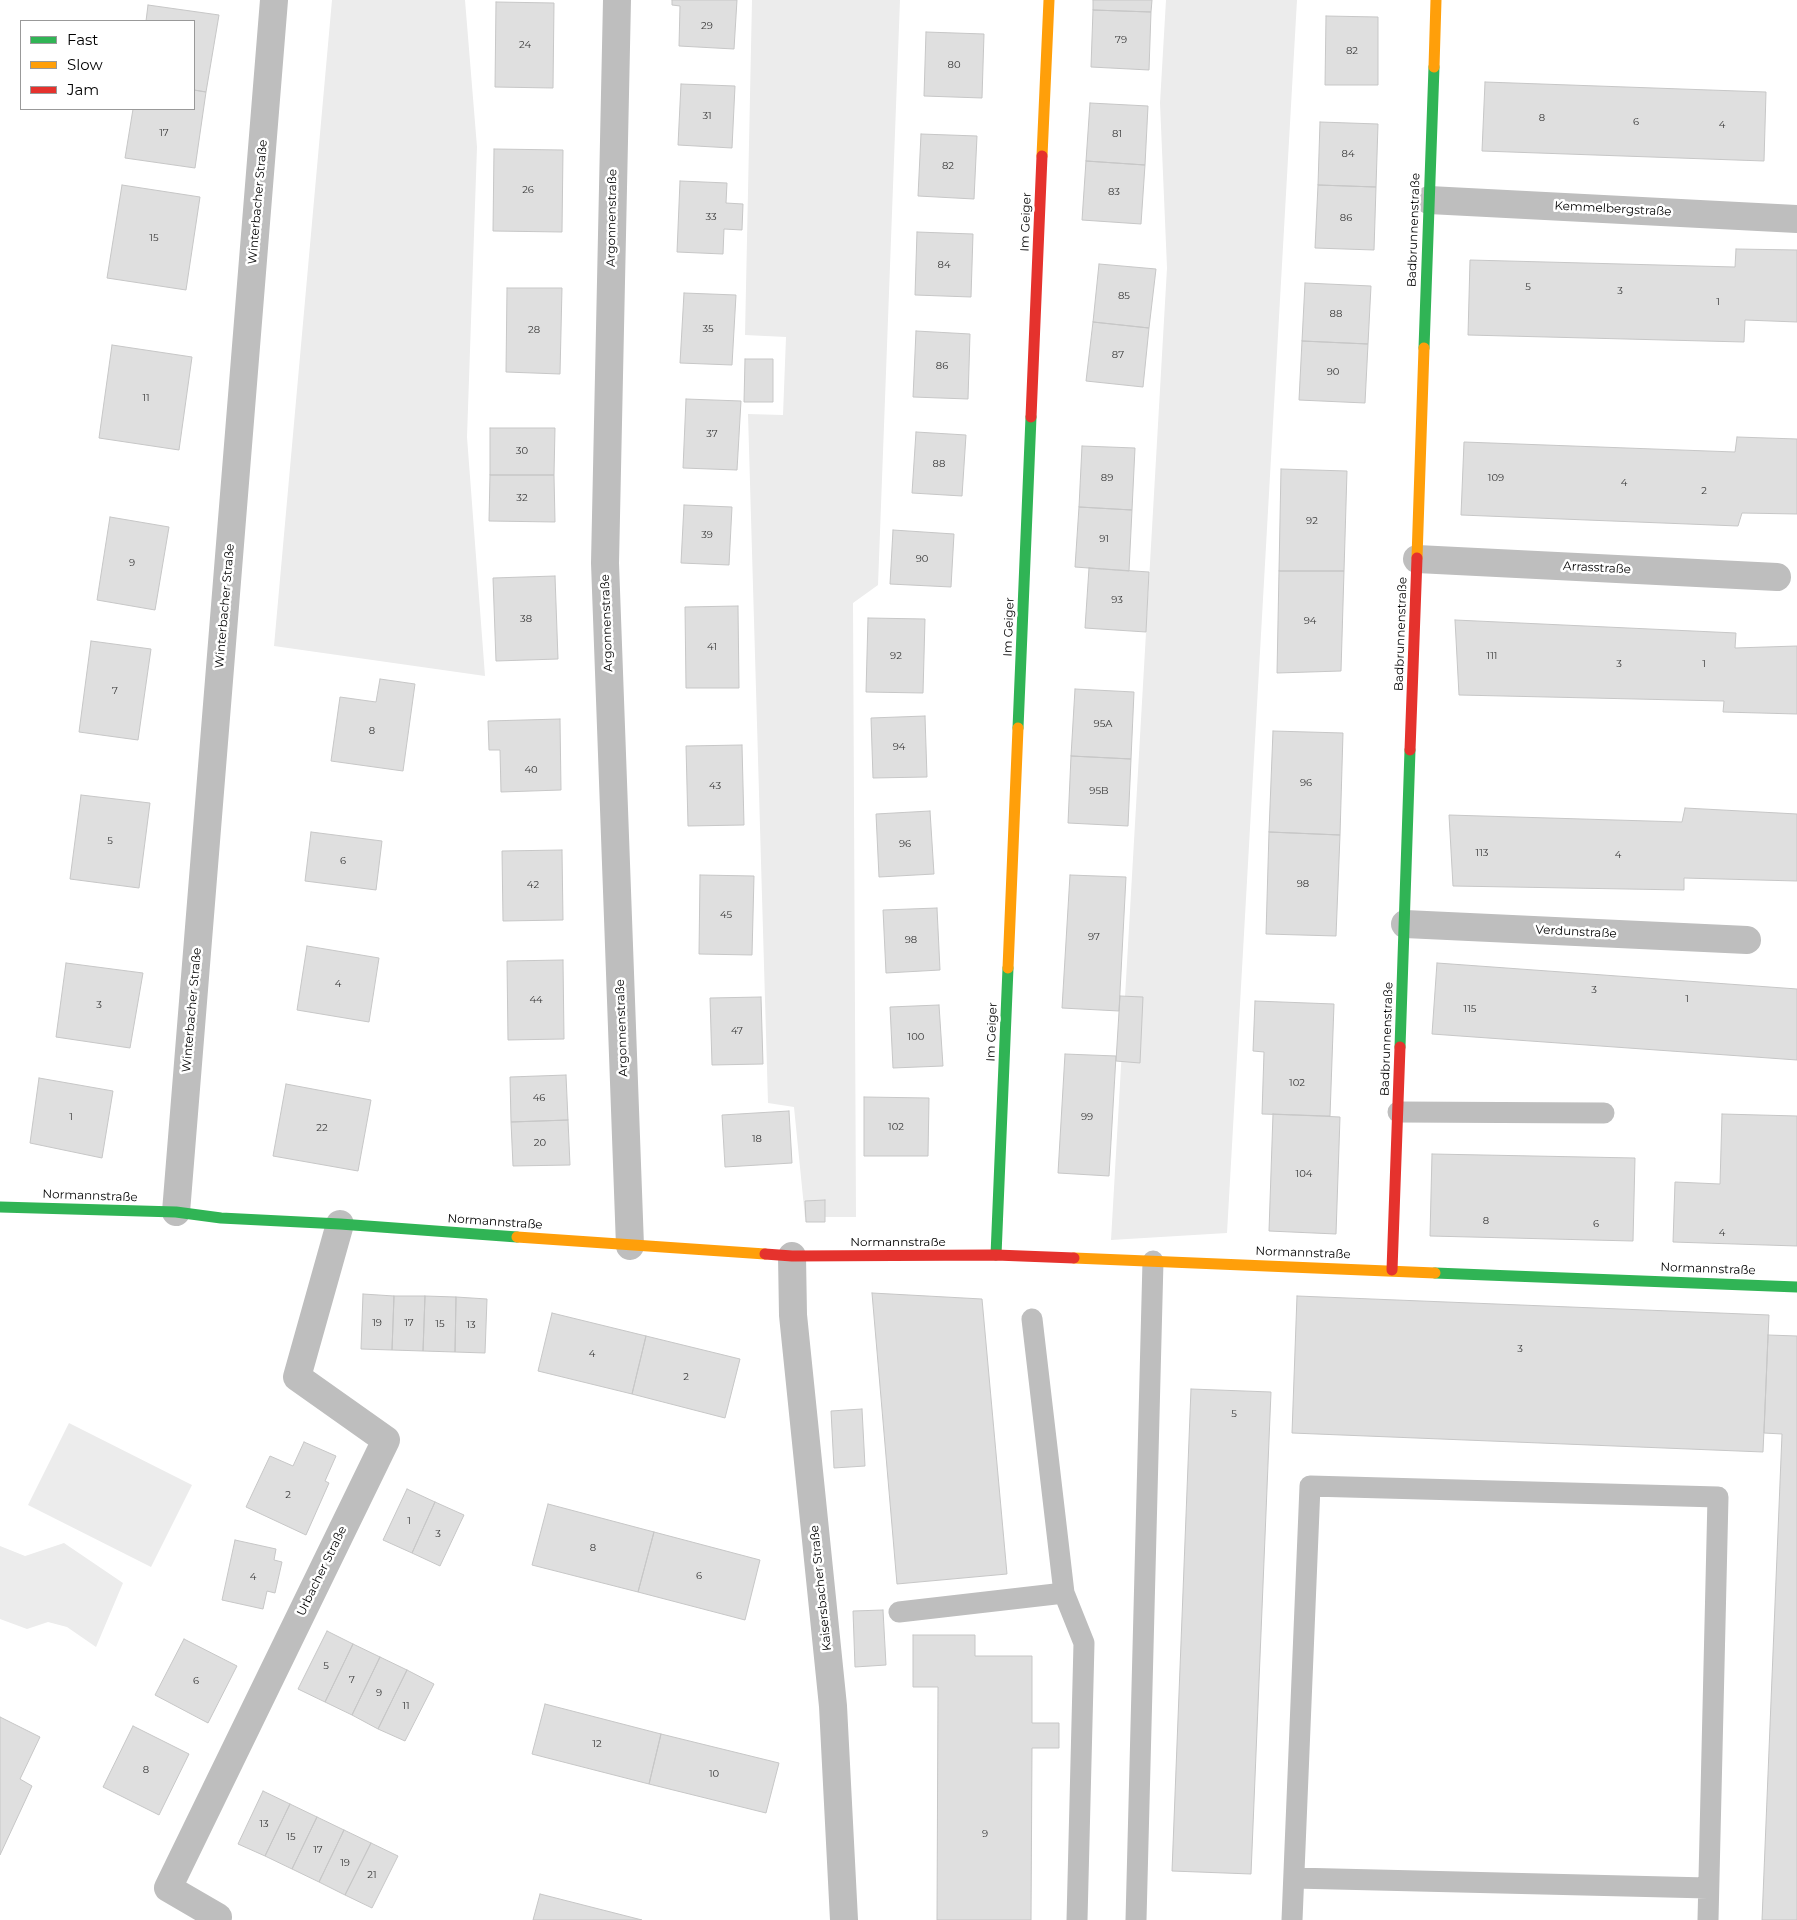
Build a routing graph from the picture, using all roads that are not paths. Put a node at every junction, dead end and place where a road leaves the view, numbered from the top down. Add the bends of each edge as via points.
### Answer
1 (274, 0) edge
2 (617, 0) edge
3 (1049, 0) edge
4 (1436, 0) edge
5 (1429, 200) junction
6 (1797, 218) edge
7 (1418, 559) junction
8 (1777, 577) dead end
9 (1405, 924) junction
10 (1747, 940) dead end
11 (1398, 1112) junction
12 (1604, 1113) dead end
13 (0, 1207) edge
14 (176, 1212) junction
15 (340, 1224) junction
16 (630, 1246) junction
17 (996, 1255) junction
18 (792, 1256) junction
19 (1153, 1261) junction
20 (1392, 1270) junction
21 (1797, 1286) edge
22 (1032, 1319) dead end
23 (1064, 1593) junction
24 (899, 1612) dead end
25 (1294, 1878) junction
26 (1708, 1888) junction
27 (217, 1920) edge
28 (844, 1920) edge
29 (1077, 1920) edge
30 (1136, 1920) edge
31 (1292, 1920) edge
32 (1708, 1920) edge

1 - 14 street, Winterbacher Straße
2 - 16 street, Argonnenstraße via 605,563
3 - 17 street, Im Geiger
4 - 5 street, Badbrunnenstraße
5 - 6 street, Kemmelbergstraße
5 - 7 street, Badbrunnenstraße
7 - 8 street, Arrasstraße
7 - 9 street, Badbrunnenstraße
9 - 10 street, Verdunstraße
9 - 11 street, Badbrunnenstraße
11 - 12 lane
11 - 20 street, Badbrunnenstraße
13 - 14 street, Normannstraße
14 - 15 street, Normannstraße via 221,1218
15 - 16 street, Normannstraße
15 - 27 street, Urbacher Straße via 297,1377 386,1440 168,1888 218,1916
16 - 18 street, Normannstraße
17 - 18 street, Normannstraße
17 - 19 street, Normannstraße
18 - 28 street, Kaisersbacher Straße via 793,1316 833,1706
19 - 20 street, Normannstraße
19 - 30 lane
20 - 21 street, Normannstraße
22 - 23 lane
23 - 24 lane
23 - 29 lane via 1084,1644
25 - 26 lane
25 - 26 lane via 1310,1486 1718,1497
25 - 31 lane
26 - 32 lane

